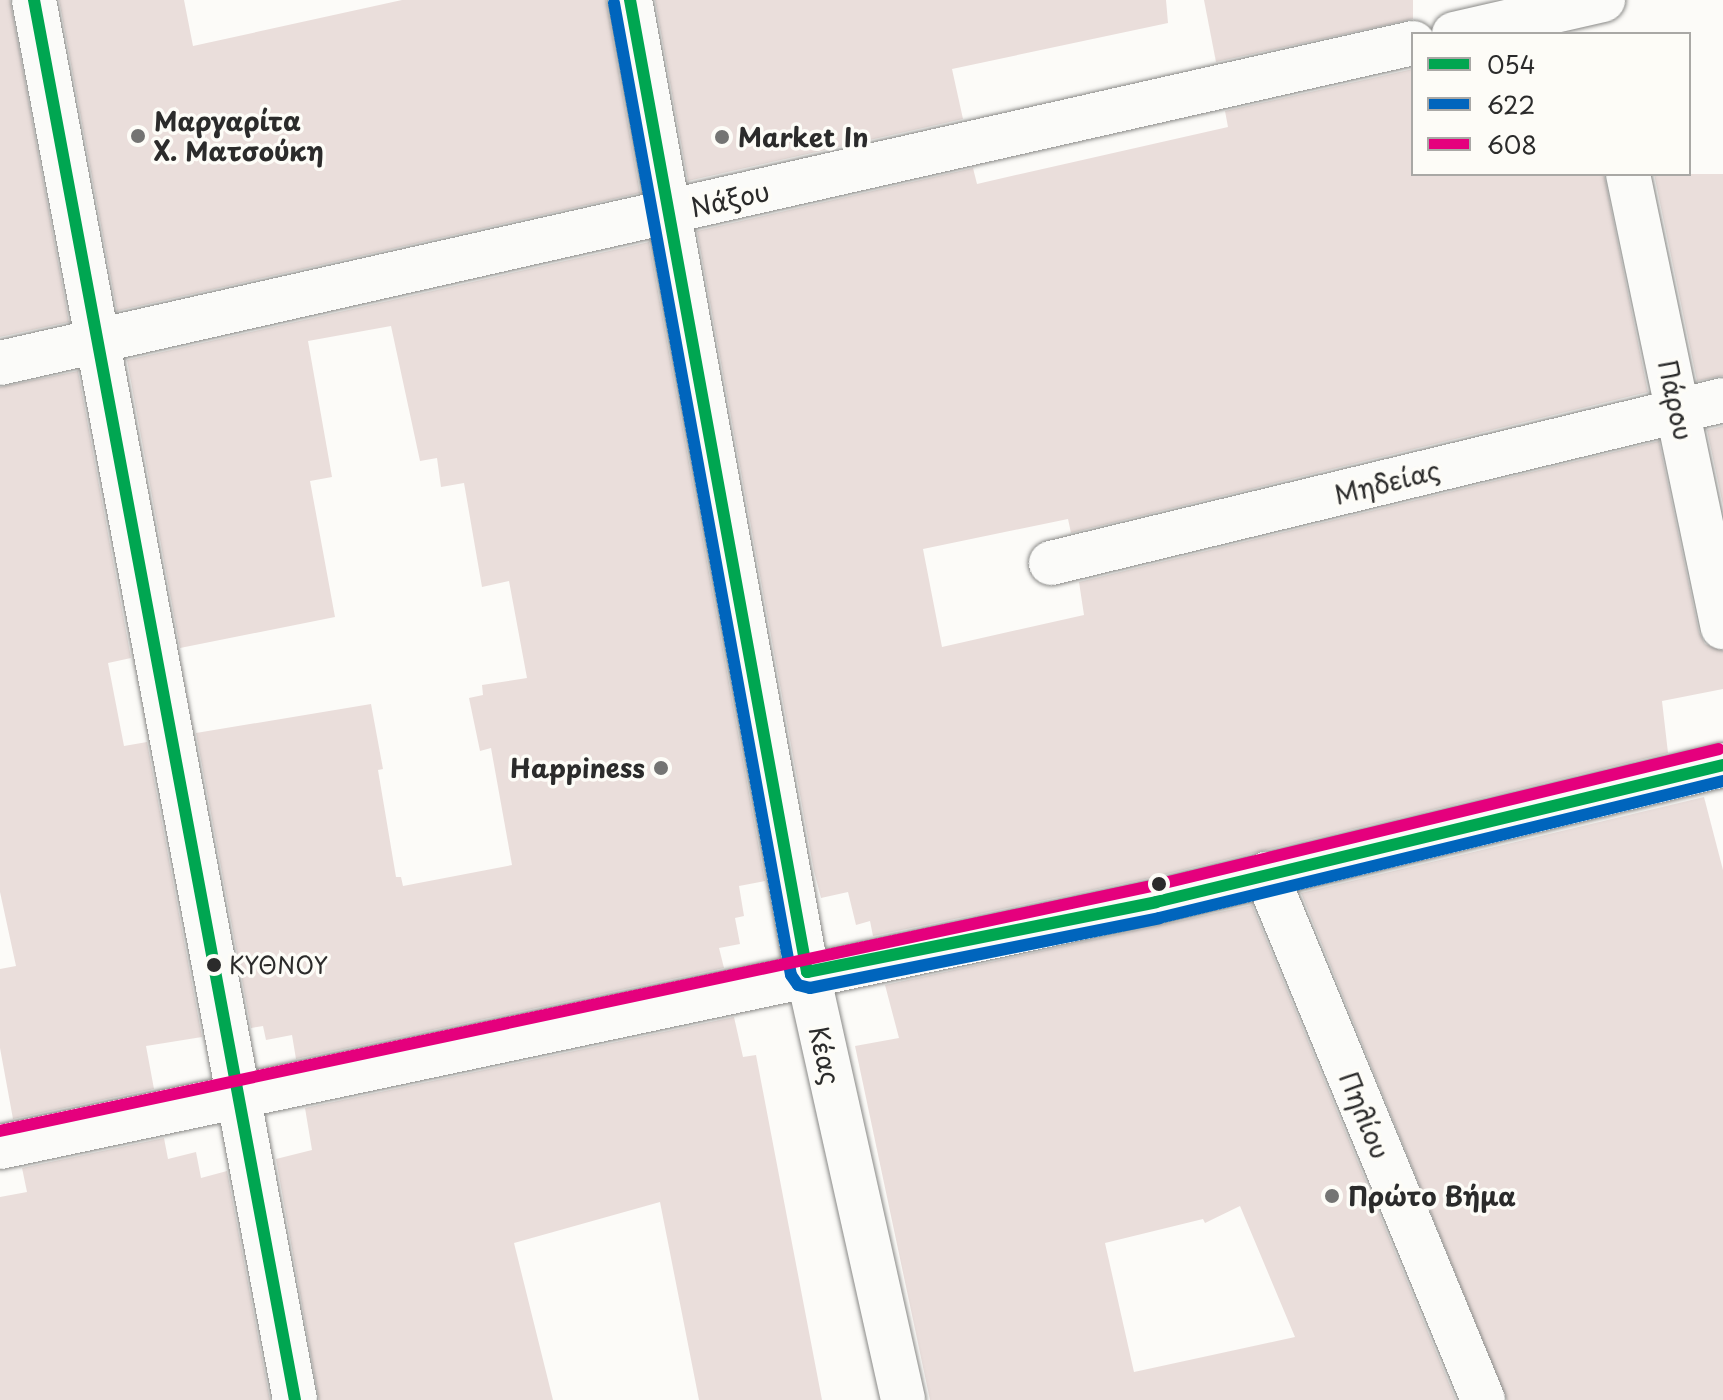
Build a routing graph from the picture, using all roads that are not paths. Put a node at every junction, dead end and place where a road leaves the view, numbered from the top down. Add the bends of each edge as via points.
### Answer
1 (34, 0) edge
2 (630, 0) edge
3 (1596, 9) edge
4 (1465, 32) edge
5 (1411, 43) edge
6 (1628, 176) edge
7 (669, 213) junction
8 (98, 341) junction
9 (0, 363) edge
10 (1723, 400) edge
11 (1678, 411) junction
12 (1051, 563) dead end
13 (1723, 627) edge
14 (1723, 765) edge
15 (1266, 874) junction
16 (807, 972) junction
17 (238, 1096) junction
18 (0, 1147) edge
19 (295, 1400) edge
20 (903, 1400) edge
21 (1483, 1400) edge

1 - 8 street
2 - 7 street, Κέας
3 - 4 street
5 - 7 street, Νάξου
6 - 11 street, Πάρου
7 - 8 street, Νάξου
7 - 16 street, Κέας
8 - 9 street, Νάξου
8 - 17 street
10 - 11 street, Μηδείας
11 - 12 street, Μηδείας
11 - 13 street, Πάρου
14 - 15 street
15 - 16 street
15 - 21 street, Πηλίου
16 - 17 street
16 - 20 street, Κέας
17 - 18 street
17 - 19 street

